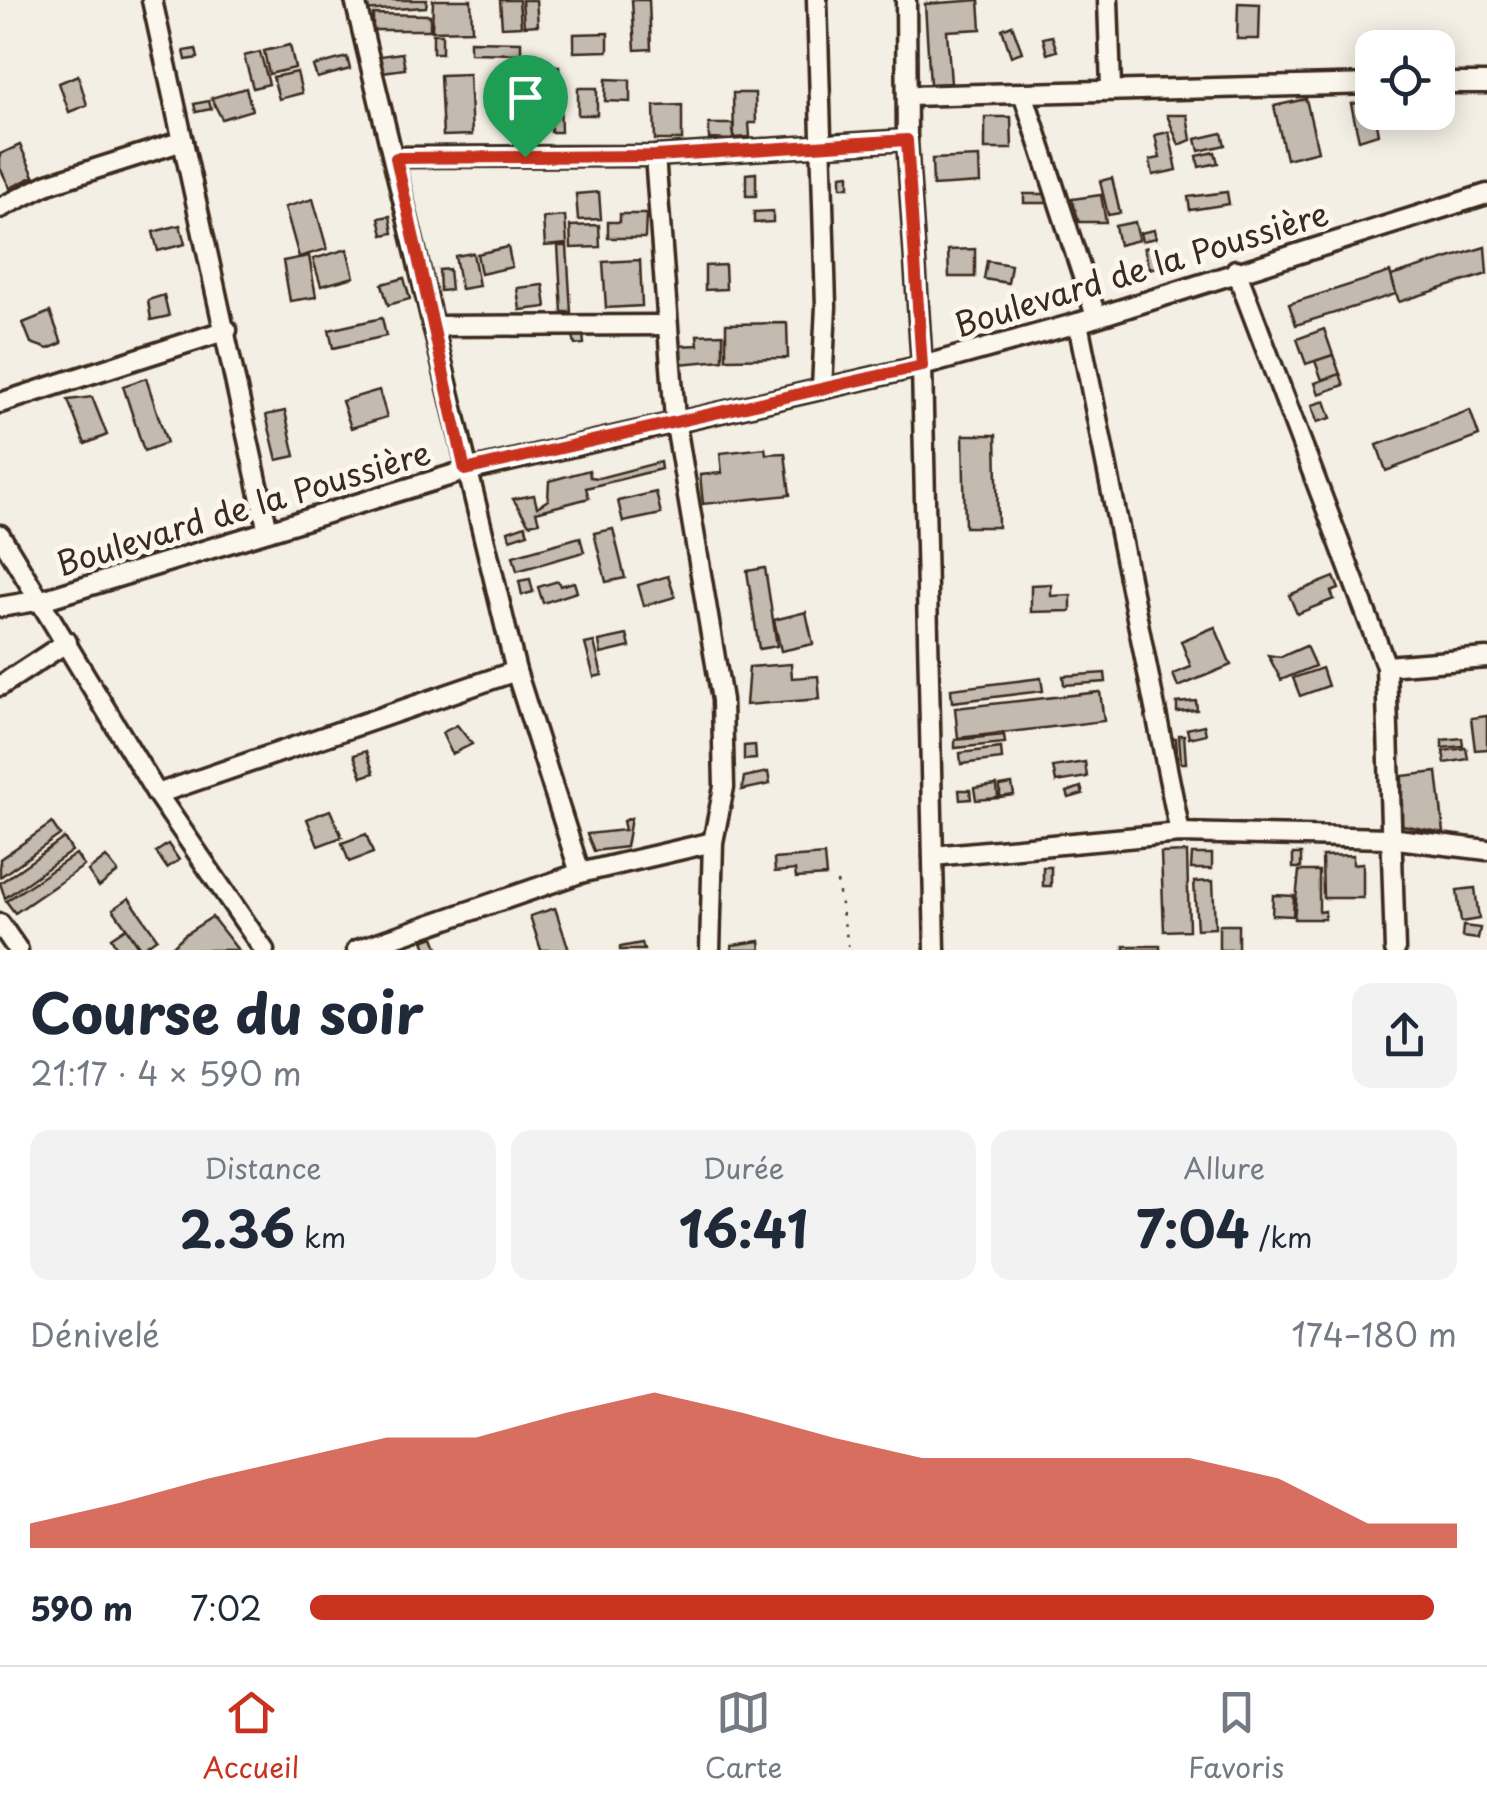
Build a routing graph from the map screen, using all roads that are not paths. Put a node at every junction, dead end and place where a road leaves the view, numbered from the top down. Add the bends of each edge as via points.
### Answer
1 (152, 0) edge
2 (355, 0) edge
3 (817, 0) edge
4 (906, 0) edge
5 (1108, 0) edge
6 (1487, 83) edge
7 (1355, 84) edge
8 (1455, 84) edge
9 (1112, 88) junction
10 (1023, 93) junction
11 (908, 96) junction
12 (183, 140) junction
13 (907, 140) junction
14 (820, 146) junction
15 (655, 156) junction
16 (396, 158) junction
17 (1487, 194) edge
18 (0, 208) edge
19 (1236, 270) junction
20 (1087, 319) junction
21 (433, 326) junction
22 (667, 326) junction
23 (227, 330) junction
24 (922, 366) junction
25 (822, 388) junction
26 (0, 403) edge
27 (674, 419) junction
28 (465, 470) junction
29 (268, 531) junction
30 (0, 535) edge
31 (42, 600) junction
32 (0, 607) edge
33 (67, 642) junction
34 (1487, 658) edge
35 (1386, 666) junction
36 (516, 672) junction
37 (0, 686) edge
38 (157, 794) junction
39 (1180, 833) junction
40 (1389, 838) junction
41 (713, 842) junction
42 (1487, 850) edge
43 (933, 856) junction
44 (580, 872) junction
45 (0, 924) edge
46 (18, 950) edge
47 (264, 950) edge
48 (356, 950) edge
49 (710, 950) edge
50 (935, 950) edge
51 (1395, 950) edge

1 - 12 street
2 - 16 street
3 - 14 street
4 - 11 street
5 - 9 street
6 - 8 street
7 - 9 street
9 - 10 street
10 - 11 street
10 - 20 street
11 - 13 street
12 - 18 street via 48,184
12 - 23 street
13 - 14 street
13 - 24 street
14 - 15 street
14 - 25 street
15 - 16 street
15 - 22 street
16 - 21 street
17 - 19 street, Boulevard de la Poussière
19 - 20 street, Boulevard de la Poussière
19 - 35 street
20 - 24 street, Boulevard de la Poussière
20 - 39 street
21 - 22 street
21 - 28 street
22 - 27 street
23 - 26 street
23 - 29 street
24 - 25 street, Boulevard de la Poussière
24 - 43 street
25 - 27 street, Boulevard de la Poussière
27 - 28 street, Boulevard de la Poussière
27 - 41 street via 722,700 724,787
28 - 29 street, Boulevard de la Poussière
28 - 36 street
29 - 31 street, Boulevard de la Poussière
30 - 31 street
31 - 32 street, Boulevard de la Poussière
31 - 33 street
33 - 37 street
33 - 38 street
34 - 35 street
35 - 40 street
36 - 38 street
36 - 44 street
38 - 47 street
39 - 40 street
39 - 43 street
40 - 42 street
40 - 51 street
41 - 44 street
41 - 49 street
43 - 50 street
44 - 48 street
45 - 46 street

